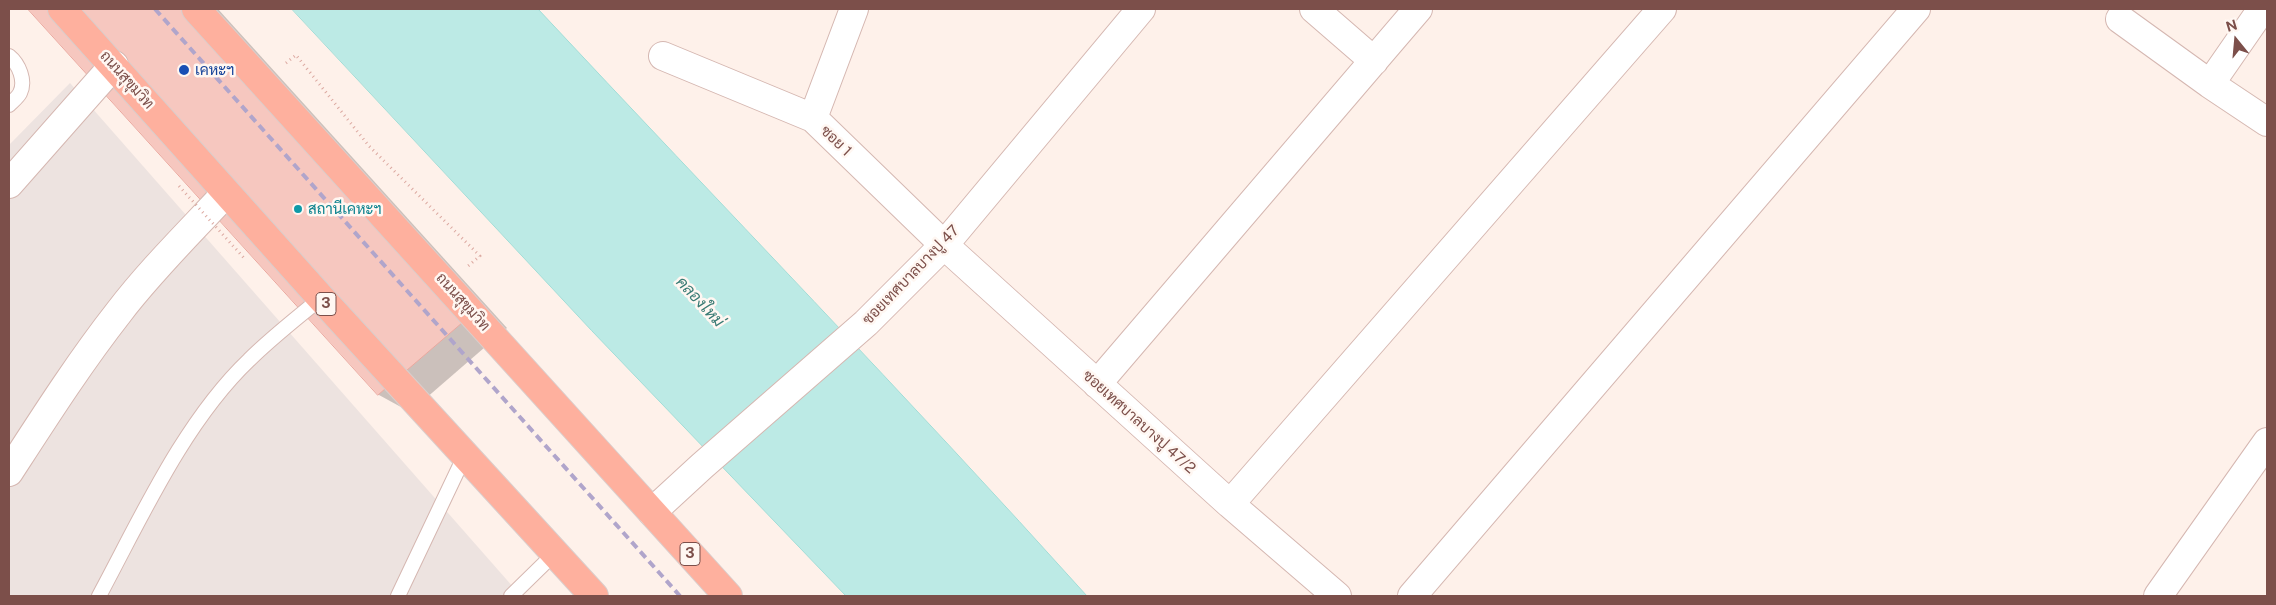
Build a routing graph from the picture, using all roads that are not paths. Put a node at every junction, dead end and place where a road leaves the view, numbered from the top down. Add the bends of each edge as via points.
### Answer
1 (62, 9) edge
2 (196, 9) edge
3 (854, 9) edge
4 (1141, 9) edge
5 (1314, 9) edge
6 (1418, 9) edge
7 (1662, 9) edge
8 (1916, 9) edge
9 (2262, 9) edge
10 (2120, 19) dead end
11 (9, 56) edge
12 (663, 56) dead end
13 (1374, 61) junction
14 (114, 65) junction
15 (2210, 84) junction
16 (9, 105) edge
17 (813, 118) junction
18 (2267, 122) edge
19 (9, 184) edge
20 (226, 193) junction
21 (944, 245) junction
22 (321, 298) junction
23 (1097, 384) junction
24 (2267, 442) edge
25 (465, 455) junction
26 (9, 472) edge
27 (1230, 504) junction
28 (652, 512) junction
29 (555, 553) junction
30 (99, 596) edge
31 (397, 596) edge
32 (511, 596) edge
33 (594, 596) edge
34 (728, 596) edge
35 (1337, 596) edge
36 (1412, 596) edge
37 (2158, 596) edge

1 - 14 highway, ถนนสุขุมวิท / 3
2 - 28 highway, ถนนสุขุมวิท / 3
3 - 17 street, ซอย 1
4 - 21 street, ซอยเทศบาลบางปู 47
5 - 13 street
6 - 13 street
7 - 27 street
8 - 36 street
9 - 15 street
10 - 15 street
11 - 16 lane via 21,74 20,92
12 - 17 street
13 - 23 street
14 - 19 street
14 - 20 highway, ถนนสุขุมวิท / 3
15 - 18 street
17 - 21 street, ซอย 1
20 - 22 highway, ถนนสุขุมวิท / 3
20 - 26 street via 119,311
21 - 23 street, ซอยเทศบาลบางปู 47/2
21 - 28 street, ซอยเทศบาลบางปู 47 via 866,323
22 - 25 highway, ถนนสุขุมวิท / 3
22 - 30 lane via 248,360 214,400 173,459
23 - 27 street, ซอยเทศบาลบางปู 47/2
24 - 37 street
25 - 29 highway, ถนนสุขุมวิท / 3
25 - 31 lane
27 - 35 street, ซอยเทศบาลบางปู 47/2
28 - 34 highway, ถนนสุขุมวิท / 3
29 - 32 lane
29 - 33 highway, ถนนสุขุมวิท / 3

